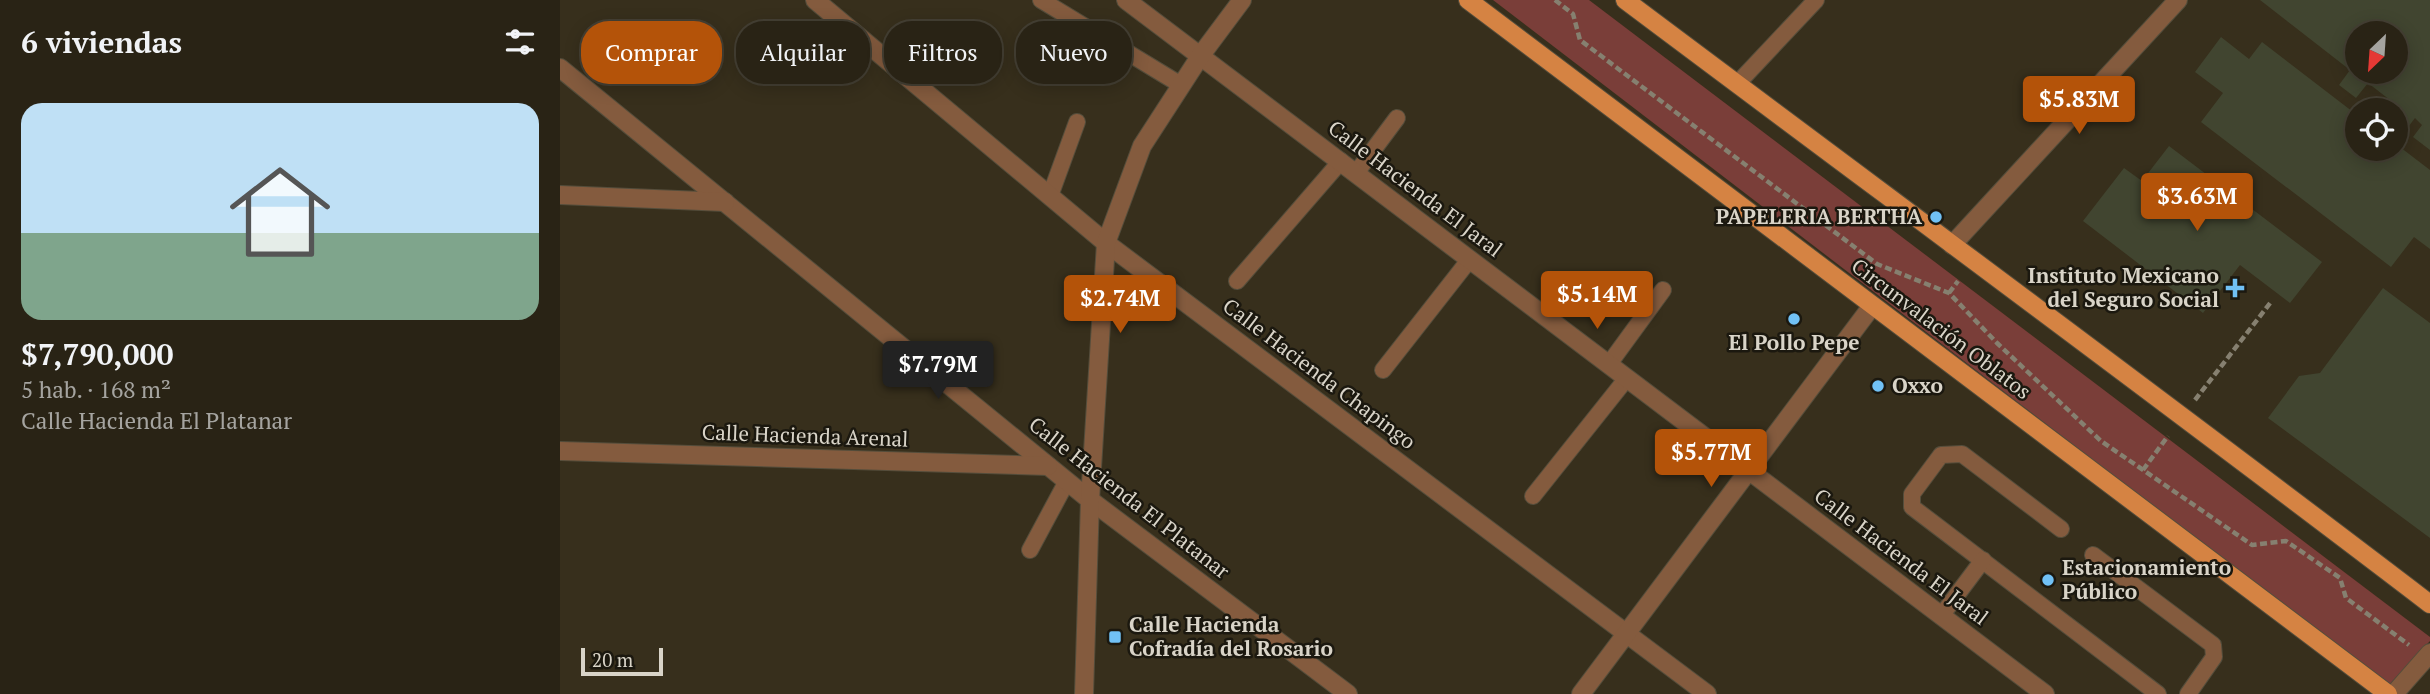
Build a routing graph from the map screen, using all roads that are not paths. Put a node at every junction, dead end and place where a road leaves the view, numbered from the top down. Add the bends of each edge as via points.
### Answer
1 (815, 0) edge
2 (1041, 0) edge
3 (1126, 0) edge
4 (1242, 0) edge
5 (1468, 0) edge
6 (1625, 0) edge
7 (1816, 0) edge
8 (2178, 0) edge
9 (1201, 55) junction
10 (560, 68) edge
11 (1737, 84) junction
12 (1181, 85) junction
13 (1397, 118) dead end
14 (1077, 122) dead end
15 (1341, 161) junction
16 (1356, 173) junction
17 (560, 195) edge
18 (1050, 196) junction
19 (724, 202) junction
20 (1106, 243) junction
21 (1952, 246) junction
22 (1471, 259) junction
23 (1237, 281) dead end
24 (1663, 290) dead end
25 (1872, 306) junction
26 (1609, 364) junction
27 (1383, 370) dead end
28 (1627, 378) junction
29 (560, 451) edge
30 (1048, 466) junction
31 (1749, 471) junction
32 (1067, 481) junction
33 (1534, 496) dead end
34 (1090, 500) junction
35 (2061, 529) dead end
36 (1030, 550) dead end
37 (2093, 555) dead end
38 (1983, 559) junction
39 (2430, 604) edge
40 (1941, 616) junction
41 (1627, 633) junction
42 (2430, 653) edge
43 (1084, 694) edge
44 (1348, 694) edge
45 (1581, 694) edge
46 (1707, 694) edge
47 (2045, 694) edge
48 (2158, 694) edge
49 (2188, 694) edge
50 (2388, 694) edge
51 (2394, 694) edge

1 - 18 street, Calle Hacienda Chapingo
2 - 12 lane
3 - 9 street, Calle Hacienda El Jaral
4 - 9 street
5 - 25 main road, Circunvalación Oblatos
6 - 11 main road
7 - 11 lane
8 - 21 street
9 - 12 street
9 - 15 street, Calle Hacienda El Jaral
10 - 19 street, Calle Hacienda El Platanar
11 - 21 main road
12 - 20 street via 1142,146
13 - 16 lane
14 - 18 lane
15 - 16 street, Calle Hacienda El Jaral
15 - 23 lane
16 - 22 street, Calle Hacienda El Jaral
17 - 19 street
18 - 20 street, Calle Hacienda Chapingo
19 - 30 street, Calle Hacienda El Platanar
20 - 34 street
20 - 41 street, Calle Hacienda Chapingo
21 - 39 main road
22 - 26 street, Calle Hacienda El Jaral
22 - 27 lane
24 - 26 lane
25 - 31 street
25 - 50 main road, Circunvalación Oblatos
26 - 28 street, Calle Hacienda El Jaral
28 - 31 street, Calle Hacienda El Jaral
28 - 33 lane
29 - 30 street, Calle Hacienda Arenal
30 - 32 street, Calle Hacienda El Platanar
31 - 40 street, Calle Hacienda El Jaral
31 - 41 street
32 - 34 street, Calle Hacienda El Platanar
32 - 36 lane
34 - 43 street
34 - 44 street, Calle Hacienda El Platanar
35 - 38 lane via 1962,454 1941,455 1912,494 1912,507
37 - 49 lane via 2213,645 2214,657
38 - 40 lane
38 - 48 lane
40 - 47 street, Calle Hacienda El Jaral
41 - 45 street
41 - 46 street, Calle Hacienda Chapingo
42 - 51 street

